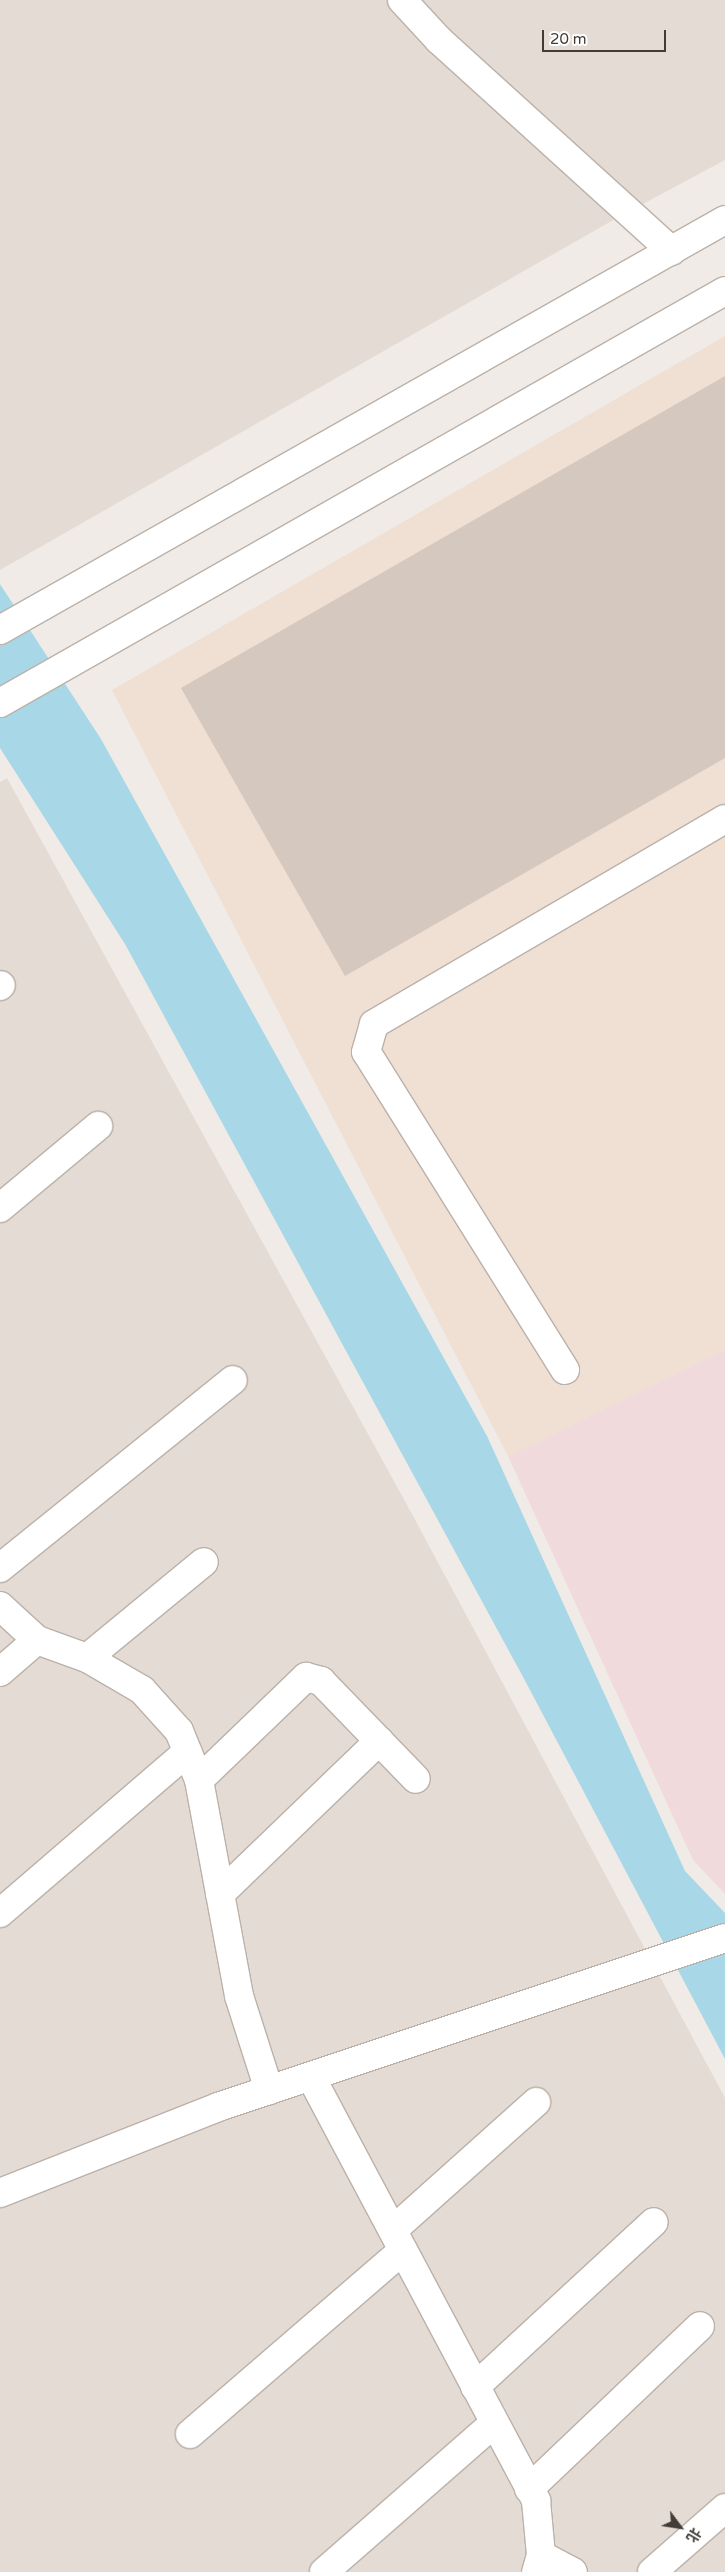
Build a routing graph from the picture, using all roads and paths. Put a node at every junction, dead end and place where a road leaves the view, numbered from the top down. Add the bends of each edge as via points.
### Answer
1 (402, 0) edge
2 (725, 220) edge
3 (672, 251) junction
4 (725, 291) edge
5 (0, 630) edge
6 (0, 703) edge
7 (725, 819) edge
8 (98, 1126) dead end
9 (0, 1208) edge
10 (564, 1370) dead end
11 (233, 1380) dead end
12 (204, 1562) dead end
13 (0, 1568) edge
14 (0, 1606) edge
15 (37, 1640) junction
16 (87, 1658) junction
17 (0, 1672) edge
18 (379, 1741) junction
19 (187, 1752) junction
20 (416, 1779) dead end
21 (199, 1780) junction
22 (220, 1894) junction
23 (0, 1914) edge
24 (725, 1938) edge
25 (311, 2077) junction
26 (269, 2090) junction
27 (536, 2102) dead end
28 (0, 2193) edge
29 (654, 2222) dead end
30 (398, 2240) junction
31 (700, 2326) dead end
32 (475, 2387) junction
33 (494, 2423) junction
34 (190, 2434) dead end
35 (529, 2489) junction
36 (725, 2508) edge
37 (539, 2563) edge
38 (324, 2572) edge
39 (573, 2572) edge
40 (652, 2572) edge

1 - 3 street via 439,40
2 - 3 street
3 - 5 street
4 - 6 street
7 - 10 street via 374,1024 371,1034 366,1052
8 - 9 street
11 - 13 street
12 - 16 street
14 - 15 street
15 - 16 street
15 - 17 street
16 - 19 street via 142,1690 179,1731
18 - 20 street
18 - 21 street via 321,1680 306,1677
18 - 22 street
19 - 21 street
19 - 23 street
21 - 22 street
22 - 26 street via 238,1996
24 - 25 street
25 - 26 street
25 - 30 street
26 - 28 street
27 - 30 street
29 - 32 street
30 - 32 street
30 - 34 street
31 - 35 street
32 - 33 street
33 - 35 street
33 - 38 street
35 - 37 street via 536,2502
36 - 40 street
37 - 39 street

